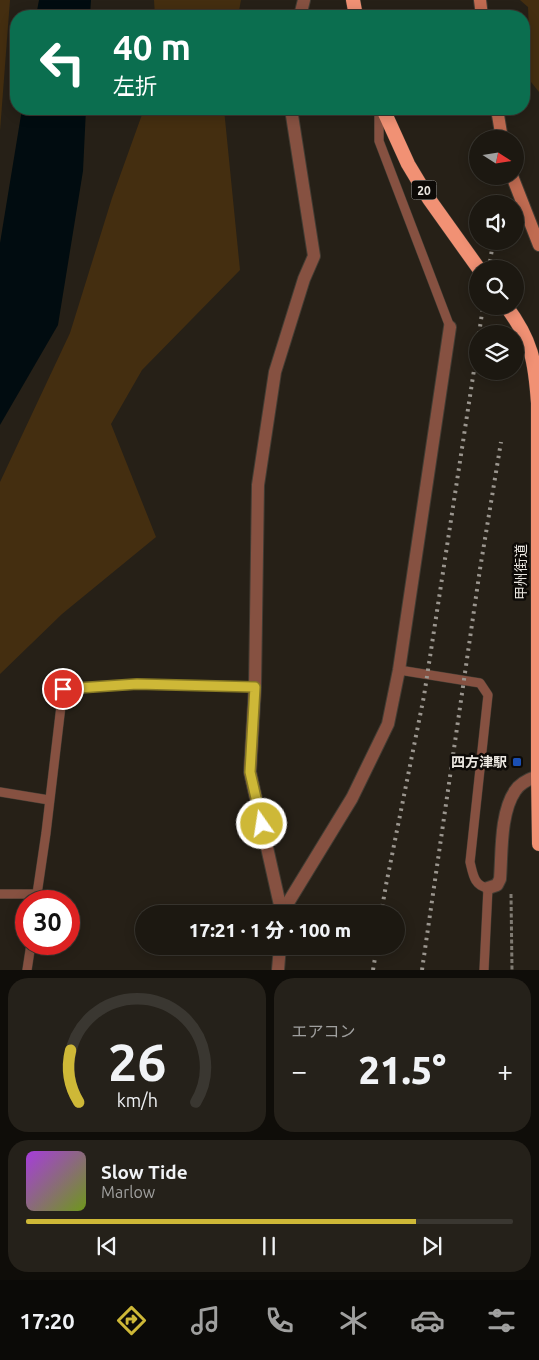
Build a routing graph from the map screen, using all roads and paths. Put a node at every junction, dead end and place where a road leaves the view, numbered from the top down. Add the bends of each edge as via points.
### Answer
1 (292, 115) edge
2 (378, 115) edge
3 (386, 115) edge
4 (498, 115) edge
5 (500, 130) edge
6 (516, 185) edge
7 (539, 245) edge
8 (473, 260) edge
9 (513, 315) edge
10 (450, 327) joint
11 (538, 587) edge
12 (399, 670) junction
13 (255, 687) junction
14 (538, 776) junction
15 (0, 792) edge
16 (49, 800) junction
17 (539, 844) edge
18 (500, 879) junction
19 (488, 888) junction
20 (37, 890) edge
21 (0, 894) edge
22 (15, 896) edge
23 (280, 905) edge
24 (286, 905) edge
25 (29, 955) edge
26 (279, 955) edge
27 (27, 970) edge
28 (278, 970) edge
29 (484, 970) edge
30 (512, 970) edge

1 - 13 street via 314,256 275,372 258,485
2 - 10 lane via 379,141
3 - 8 highway, 20 via 408,164
4 - 5 main road
6 - 7 main road
9 - 11 highway, 甲州街道 via 528,342 537,382
10 - 12 street
11 - 14 highway, 甲州街道
12 - 19 lane via 480,683 488,695 470,862 473,878 481,887
12 - 24 street via 388,724 352,798
13 - 16 lane via 137,684 63,689
13 - 23 street via 250,772
14 - 17 highway, 甲州街道
14 - 18 street via 515,791 506,812
15 - 16 lane
16 - 20 lane
18 - 19 street via 497,885
18 - 30 path via 511,894
19 - 29 lane
21 - 22 lane
25 - 27 lane
26 - 28 street

